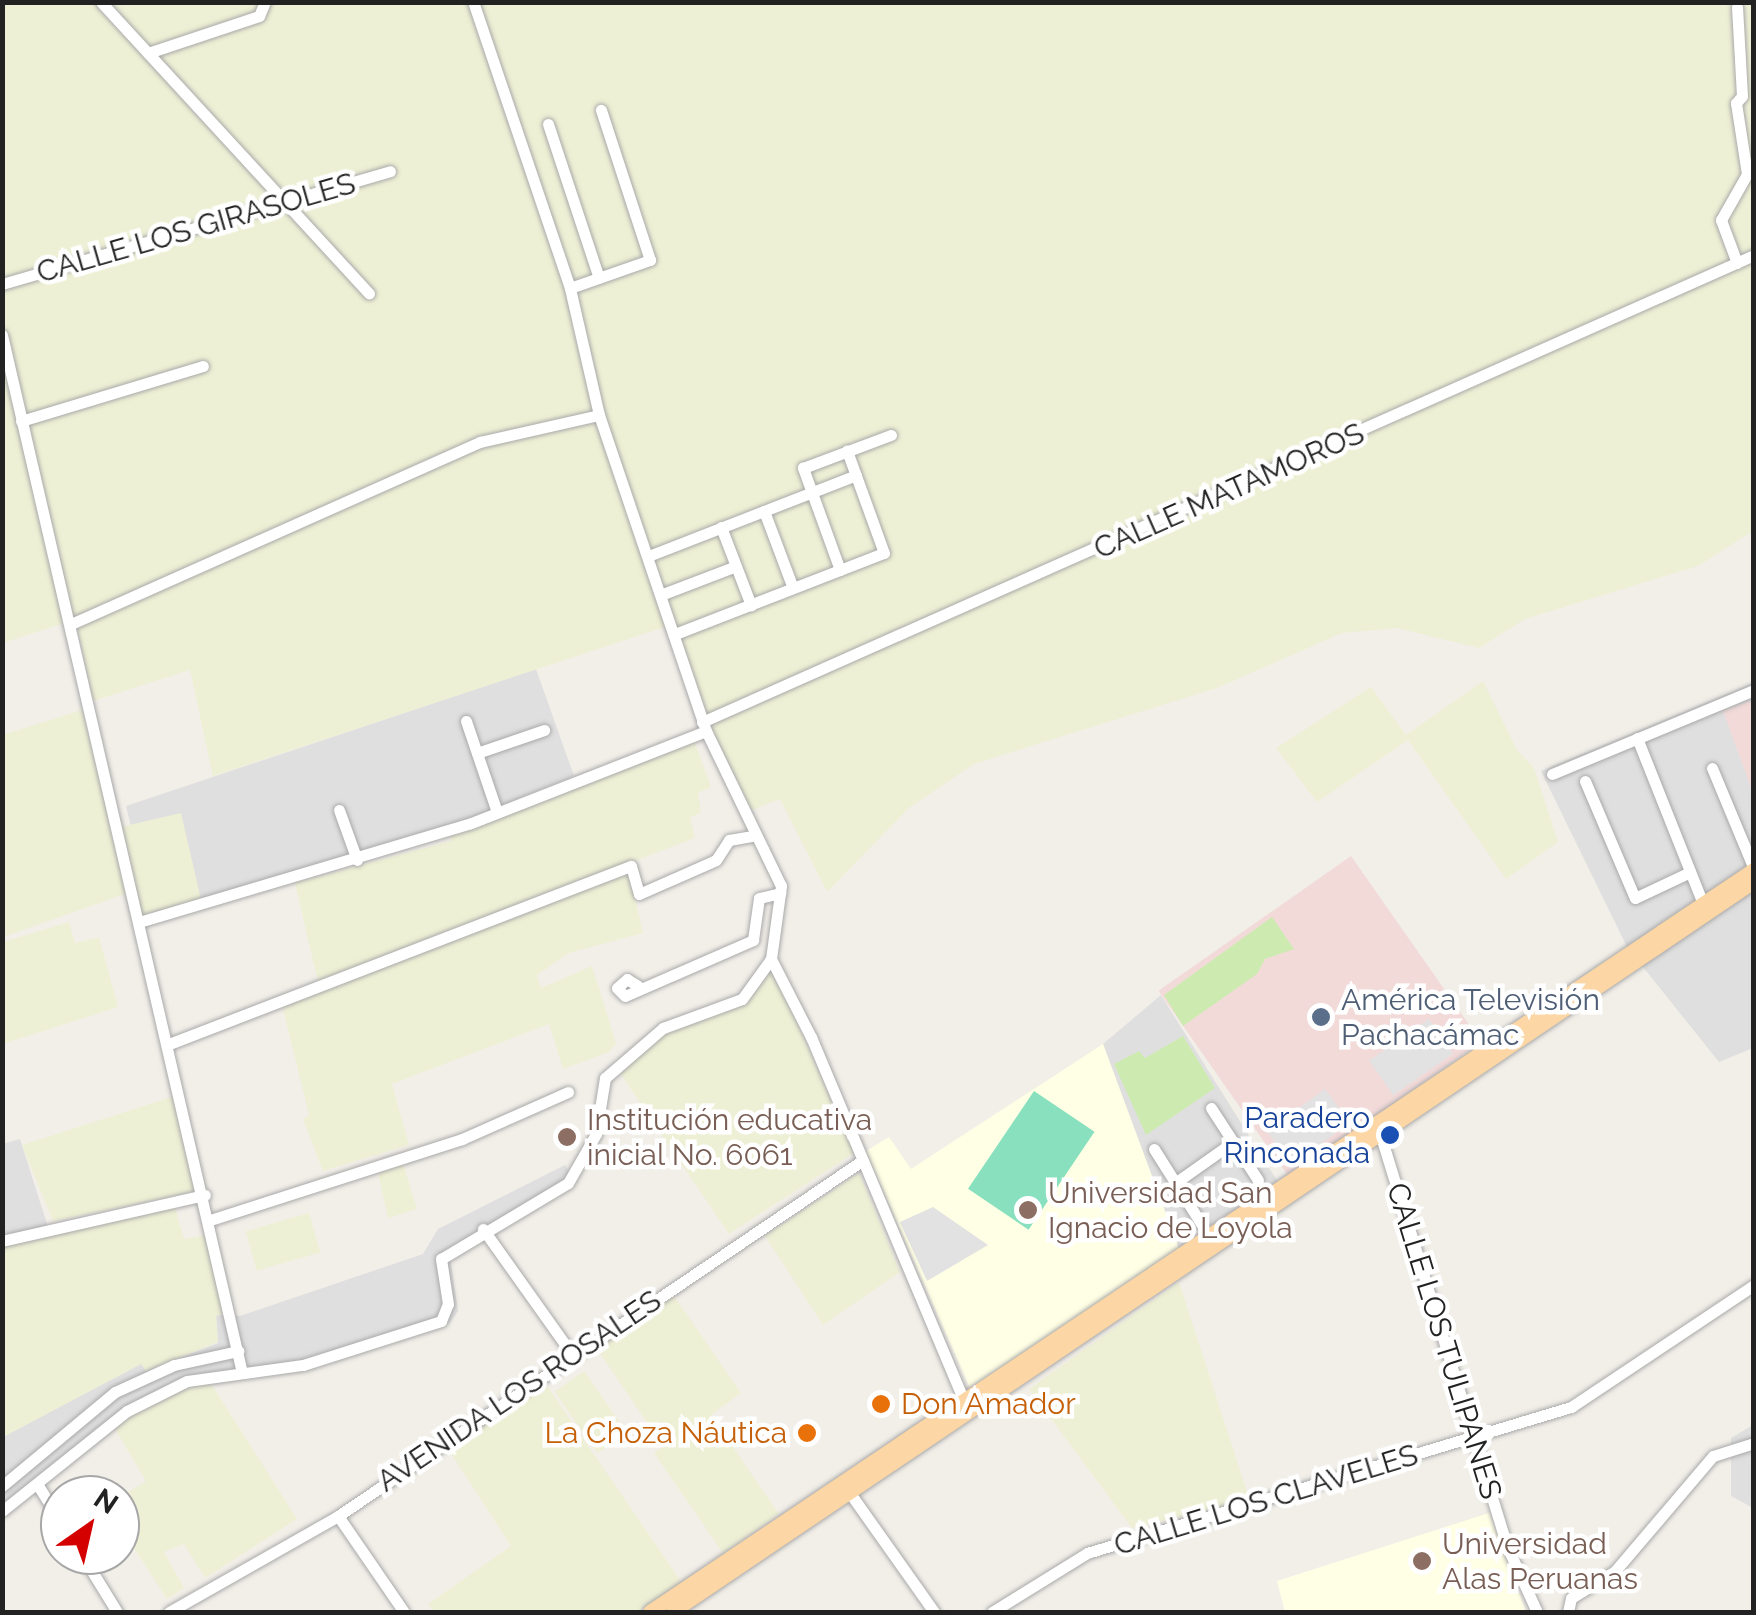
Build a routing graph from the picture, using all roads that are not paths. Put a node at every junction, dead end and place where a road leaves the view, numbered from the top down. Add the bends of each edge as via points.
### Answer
1 (101, 2) edge
2 (265, 2) edge
3 (473, 2) edge
4 (1737, 7) dead end
5 (148, 53) junction
6 (600, 110) dead end
7 (548, 124) dead end
8 (390, 171) dead end
9 (287, 201) junction
10 (1754, 255) edge
11 (1737, 262) junction
12 (598, 278) junction
13 (2, 284) edge
14 (570, 288) junction
15 (368, 293) dead end
16 (2, 335) edge
17 (203, 366) dead end
18 (599, 415) junction
19 (21, 421) junction
20 (892, 435) dead end
21 (847, 451) junction
22 (856, 475) junction
23 (812, 492) junction
24 (764, 510) junction
25 (721, 528) junction
26 (651, 555) junction
27 (736, 566) junction
28 (840, 570) junction
29 (793, 588) junction
30 (663, 594) junction
31 (751, 605) junction
32 (71, 624) junction
33 (675, 634) junction
34 (1754, 690) edge
35 (466, 721) dead end
36 (704, 726) junction
37 (544, 730) dead end
38 (1637, 738) junction
39 (476, 753) junction
40 (1712, 768) dead end
41 (1552, 774) dead end
42 (1585, 781) dead end
43 (339, 810) dead end
44 (497, 812) junction
45 (756, 835) junction
46 (357, 860) junction
47 (1754, 870) edge
48 (1690, 872) junction
49 (1754, 882) edge
50 (780, 894) junction
51 (1702, 904) junction
52 (140, 922) junction
53 (771, 958) junction
54 (1632, 958) junction
55 (638, 986) dead end
56 (168, 1044) junction
57 (568, 1092) dead end
58 (1211, 1108) dead end
59 (1378, 1128) junction
60 (1233, 1142) junction
61 (1154, 1149) dead end
62 (862, 1160) junction
63 (1258, 1180) dead end
64 (1175, 1182) junction
65 (204, 1194) junction
66 (210, 1220) junction
67 (1202, 1225) dead end
68 (484, 1230) junction
69 (2, 1240) edge
70 (1754, 1285) edge
71 (238, 1351) junction
72 (571, 1354) junction
73 (242, 1373) junction
74 (967, 1406) junction
75 (1475, 1438) junction
76 (1754, 1443) edge
77 (2, 1486) edge
78 (39, 1487) joint
79 (846, 1488) junction
80 (2, 1511) edge
81 (338, 1516) junction
82 (94, 1575) edge
83 (117, 1612) edge
84 (169, 1612) edge
85 (404, 1612) edge
86 (650, 1612) edge
87 (672, 1612) edge
88 (934, 1612) edge
89 (992, 1612) edge
90 (1537, 1612) edge
91 (1570, 1612) edge

1 - 5 street
2 - 5 street via 259,16
3 - 14 street
4 - 11 street via 1742,96 1736,103 1746,174 1721,220
5 - 9 street
6 - 12 street via 650,260
7 - 12 street
8 - 9 street, CALLE LOS GIRASOLES
9 - 13 street, CALLE LOS GIRASOLES
9 - 15 street
10 - 11 street, CALLE MATAMOROS
11 - 36 street, CALLE MATAMOROS
12 - 14 street
14 - 18 street
16 - 19 street
17 - 19 street
18 - 26 street
18 - 32 street via 480,442
19 - 32 street
20 - 21 street
21 - 22 street
21 - 23 street via 803,468
22 - 23 street
22 - 28 street via 884,553
23 - 24 street
23 - 28 street
24 - 25 street
24 - 29 street
25 - 26 street
25 - 27 street
26 - 30 street
27 - 30 street
27 - 31 street
28 - 29 street
29 - 31 street
30 - 33 street
31 - 33 street
32 - 52 street
33 - 36 street
34 - 38 street
35 - 39 street
36 - 44 street, CALLE MATAMOROS
36 - 45 street
37 - 39 street
38 - 41 street
38 - 48 street
39 - 44 street
40 - 47 street
42 - 48 street via 1635,898
43 - 46 street
44 - 46 street, CALLE MATAMOROS
45 - 50 street
45 - 56 street via 728,840 716,860 638,894 631,866
46 - 52 street, CALLE MATAMOROS
47 - 51 main road
48 - 51 street
49 - 54 main road
50 - 53 street
50 - 55 street via 760,898 752,940
51 - 54 main road
52 - 56 street
53 - 62 street
53 - 68 street via 742,999 664,1028 625,1059 606,1078 582,1167 568,1182
54 - 59 main road
56 - 65 street
57 - 66 street via 462,1139
58 - 60 street
59 - 74 main road
59 - 75 street, CALLE LOS TULIPANES
60 - 63 street
60 - 64 street
61 - 64 street
62 - 72 street, AVENIDA LOS ROSALES
62 - 74 street
64 - 67 street
65 - 66 street
65 - 69 street
66 - 71 street
68 - 72 street
68 - 73 street via 441,1259 448,1304 441,1321 302,1365
70 - 75 street, CALLE LOS CLAVELES via 1607,1389
71 - 73 street
71 - 77 street via 174,1365 115,1392
72 - 81 street, AVENIDA LOS ROSALES
73 - 78 street via 187,1381 126,1411
74 - 79 main road
75 - 89 street, CALLE LOS CLAVELES via 1088,1553
75 - 90 street, CALLE LOS TULIPANES via 1506,1544
76 - 91 street via 1714,1456 1615,1571 1572,1597
78 - 80 street
79 - 86 main road
79 - 87 main road
79 - 88 street
81 - 84 street, AVENIDA LOS ROSALES
81 - 85 street
82 - 83 street

